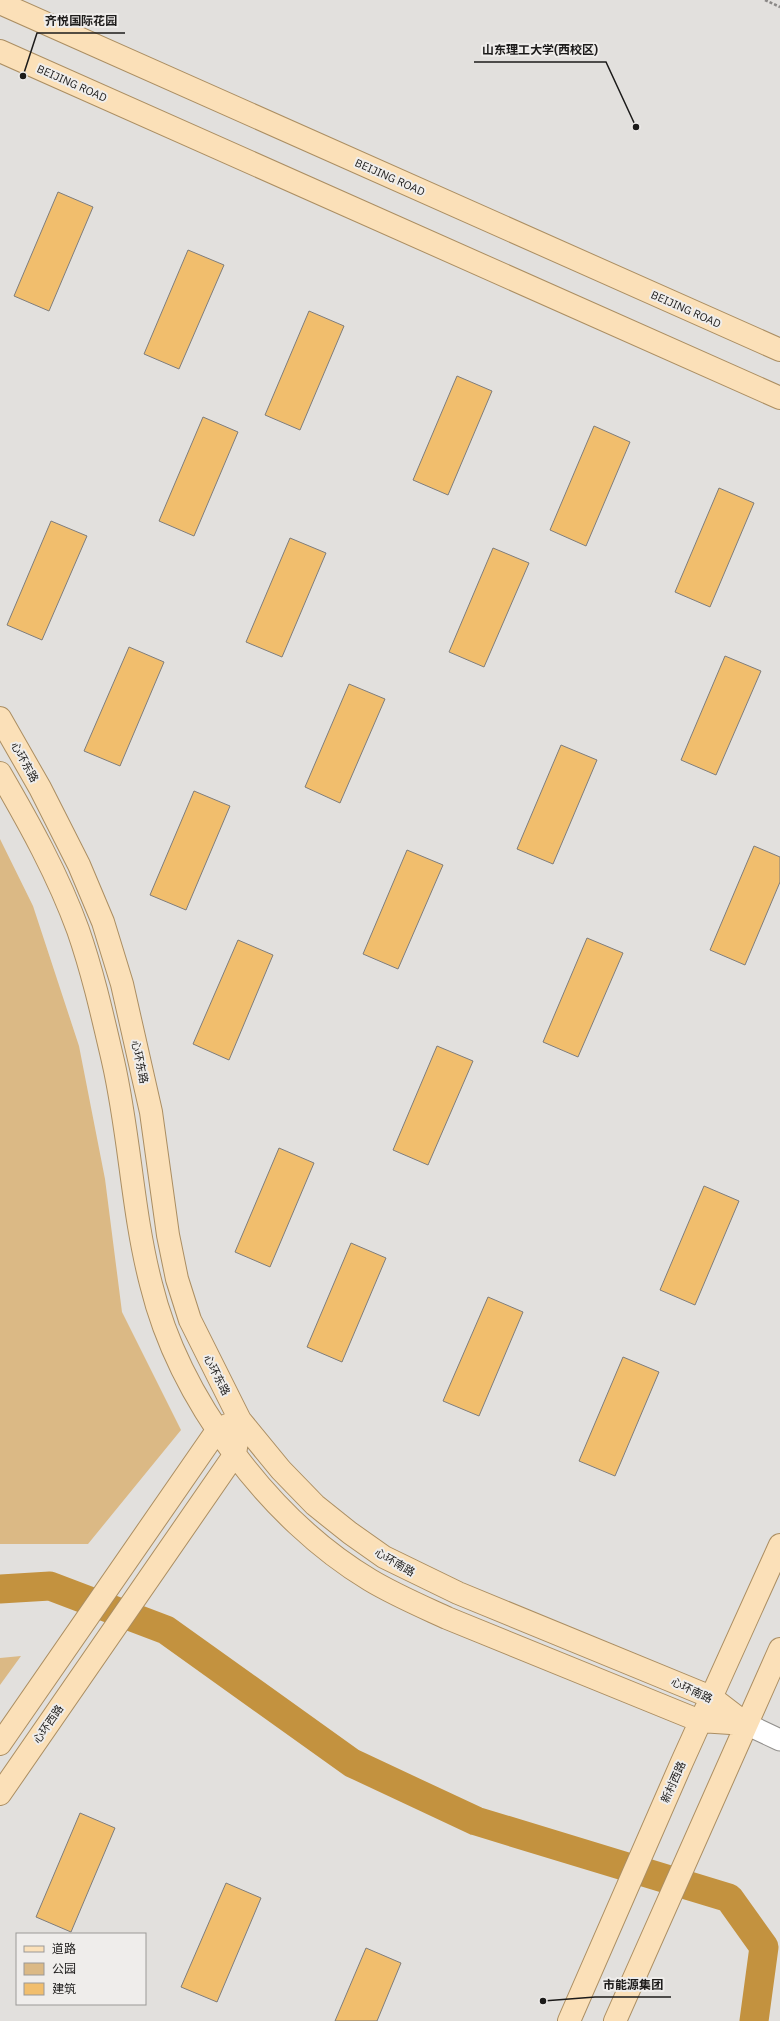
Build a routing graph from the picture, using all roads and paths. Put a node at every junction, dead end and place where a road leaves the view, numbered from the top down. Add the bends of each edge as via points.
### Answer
1 (765, 0) edge
2 (0, 3) edge
3 (780, 7) edge
4 (0, 51) edge
5 (780, 350) edge
6 (780, 398) edge
7 (0, 718) edge
8 (0, 773) edge
9 (240, 1420) junction
10 (218, 1430) junction
11 (235, 1454) junction
12 (780, 1545) edge
13 (780, 1649) edge
14 (711, 1697) junction
15 (700, 1721) junction
16 (746, 1724) junction
17 (780, 1740) edge
18 (0, 1744) edge
19 (0, 1794) edge
20 (569, 2021) edge
21 (615, 2021) edge

1 - 3 path
2 - 5 main road, BEIJING ROAD
4 - 6 main road, BEIJING ROAD
7 - 9 main road, 心环东路 via 40,788 79,865 103,922 122,984 148,1098 177,1279 190,1320
8 - 10 main road via 55,876 78,931 96,991 123,1110 140,1232 151,1286 165,1330 183,1370
9 - 10 main road
9 - 11 main road
9 - 14 main road, 心环南路 via 281,1470 315,1505 384,1557 458,1593
10 - 11 main road
10 - 18 main road
11 - 15 main road via 261,1488 297,1524 333,1555 370,1580 447,1618
11 - 19 main road, 心环西路
12 - 14 main road, 新村西路
13 - 16 main road
14 - 15 main road, 新村西路
14 - 16 main road, 心环南路
15 - 16 main road
15 - 20 main road, 新村西路
16 - 17 street
16 - 21 main road

